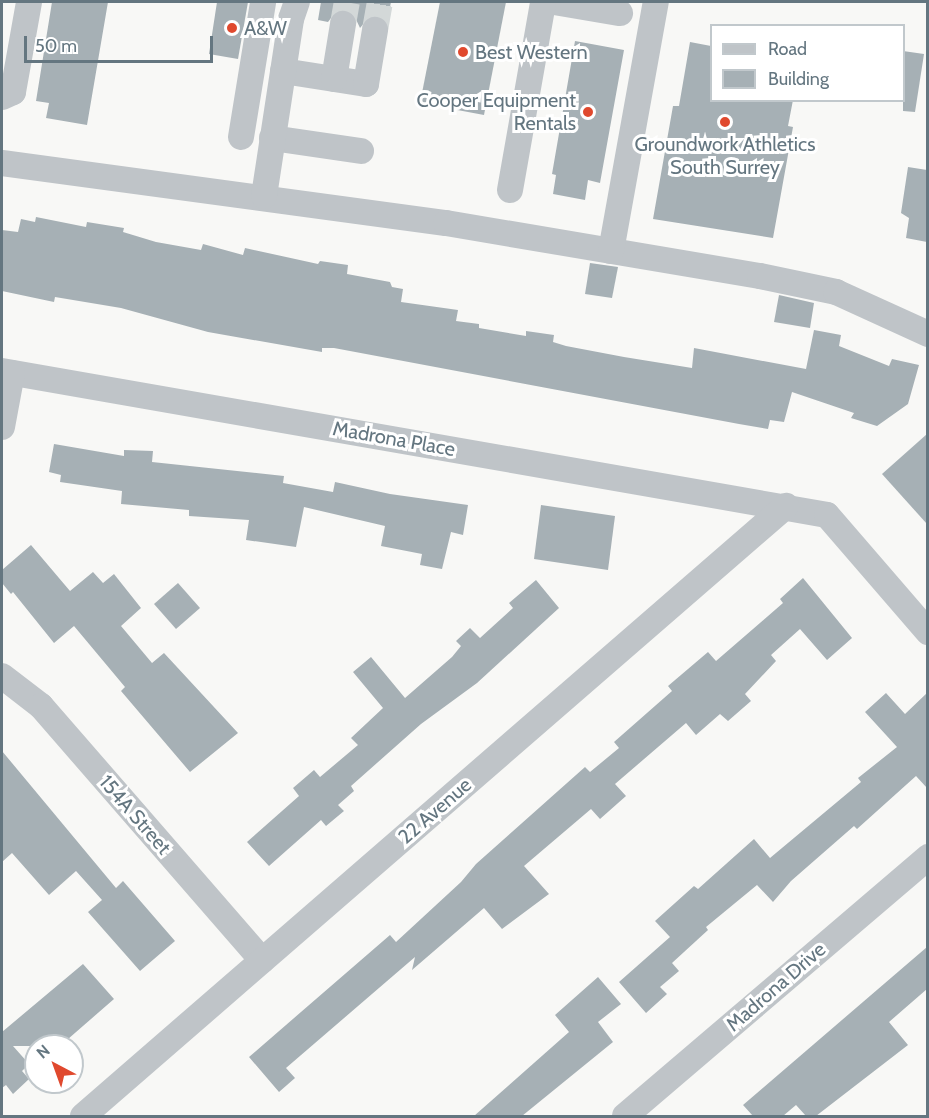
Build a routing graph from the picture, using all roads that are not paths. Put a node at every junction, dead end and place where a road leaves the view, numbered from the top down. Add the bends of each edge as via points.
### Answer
1 (29, 2) edge
2 (263, 2) edge
3 (297, 2) edge
4 (543, 2) edge
5 (554, 2) edge
6 (656, 2) edge
7 (620, 13) dead end
8 (359, 27) tunnel mouth
9 (283, 71) junction
10 (2, 97) edge
11 (241, 137) dead end
12 (272, 138) junction
13 (361, 151) dead end
14 (2, 163) edge
15 (510, 190) dead end
16 (264, 196) junction
17 (611, 251) junction
18 (927, 334) edge
19 (7, 372) edge
20 (2, 427) edge
21 (786, 506) junction
22 (927, 632) edge
23 (2, 676) edge
24 (927, 857) edge
25 (262, 960) junction
26 (83, 1116) edge
27 (625, 1116) edge

1 - 10 street via 13,92
2 - 11 street
3 - 9 street
4 - 15 street
5 - 7 street
6 - 17 street
8 - 9 street via 342,80
9 - 12 street
12 - 13 street
12 - 16 street
14 - 16 street
16 - 17 street
17 - 18 street via 836,292
19 - 20 street
19 - 21 street, Madrona Place
21 - 22 street via 827,515
21 - 25 street, 22 Avenue
23 - 25 street, 154A Street via 40,706
24 - 27 street, Madrona Drive
25 - 26 street, 22 Avenue

